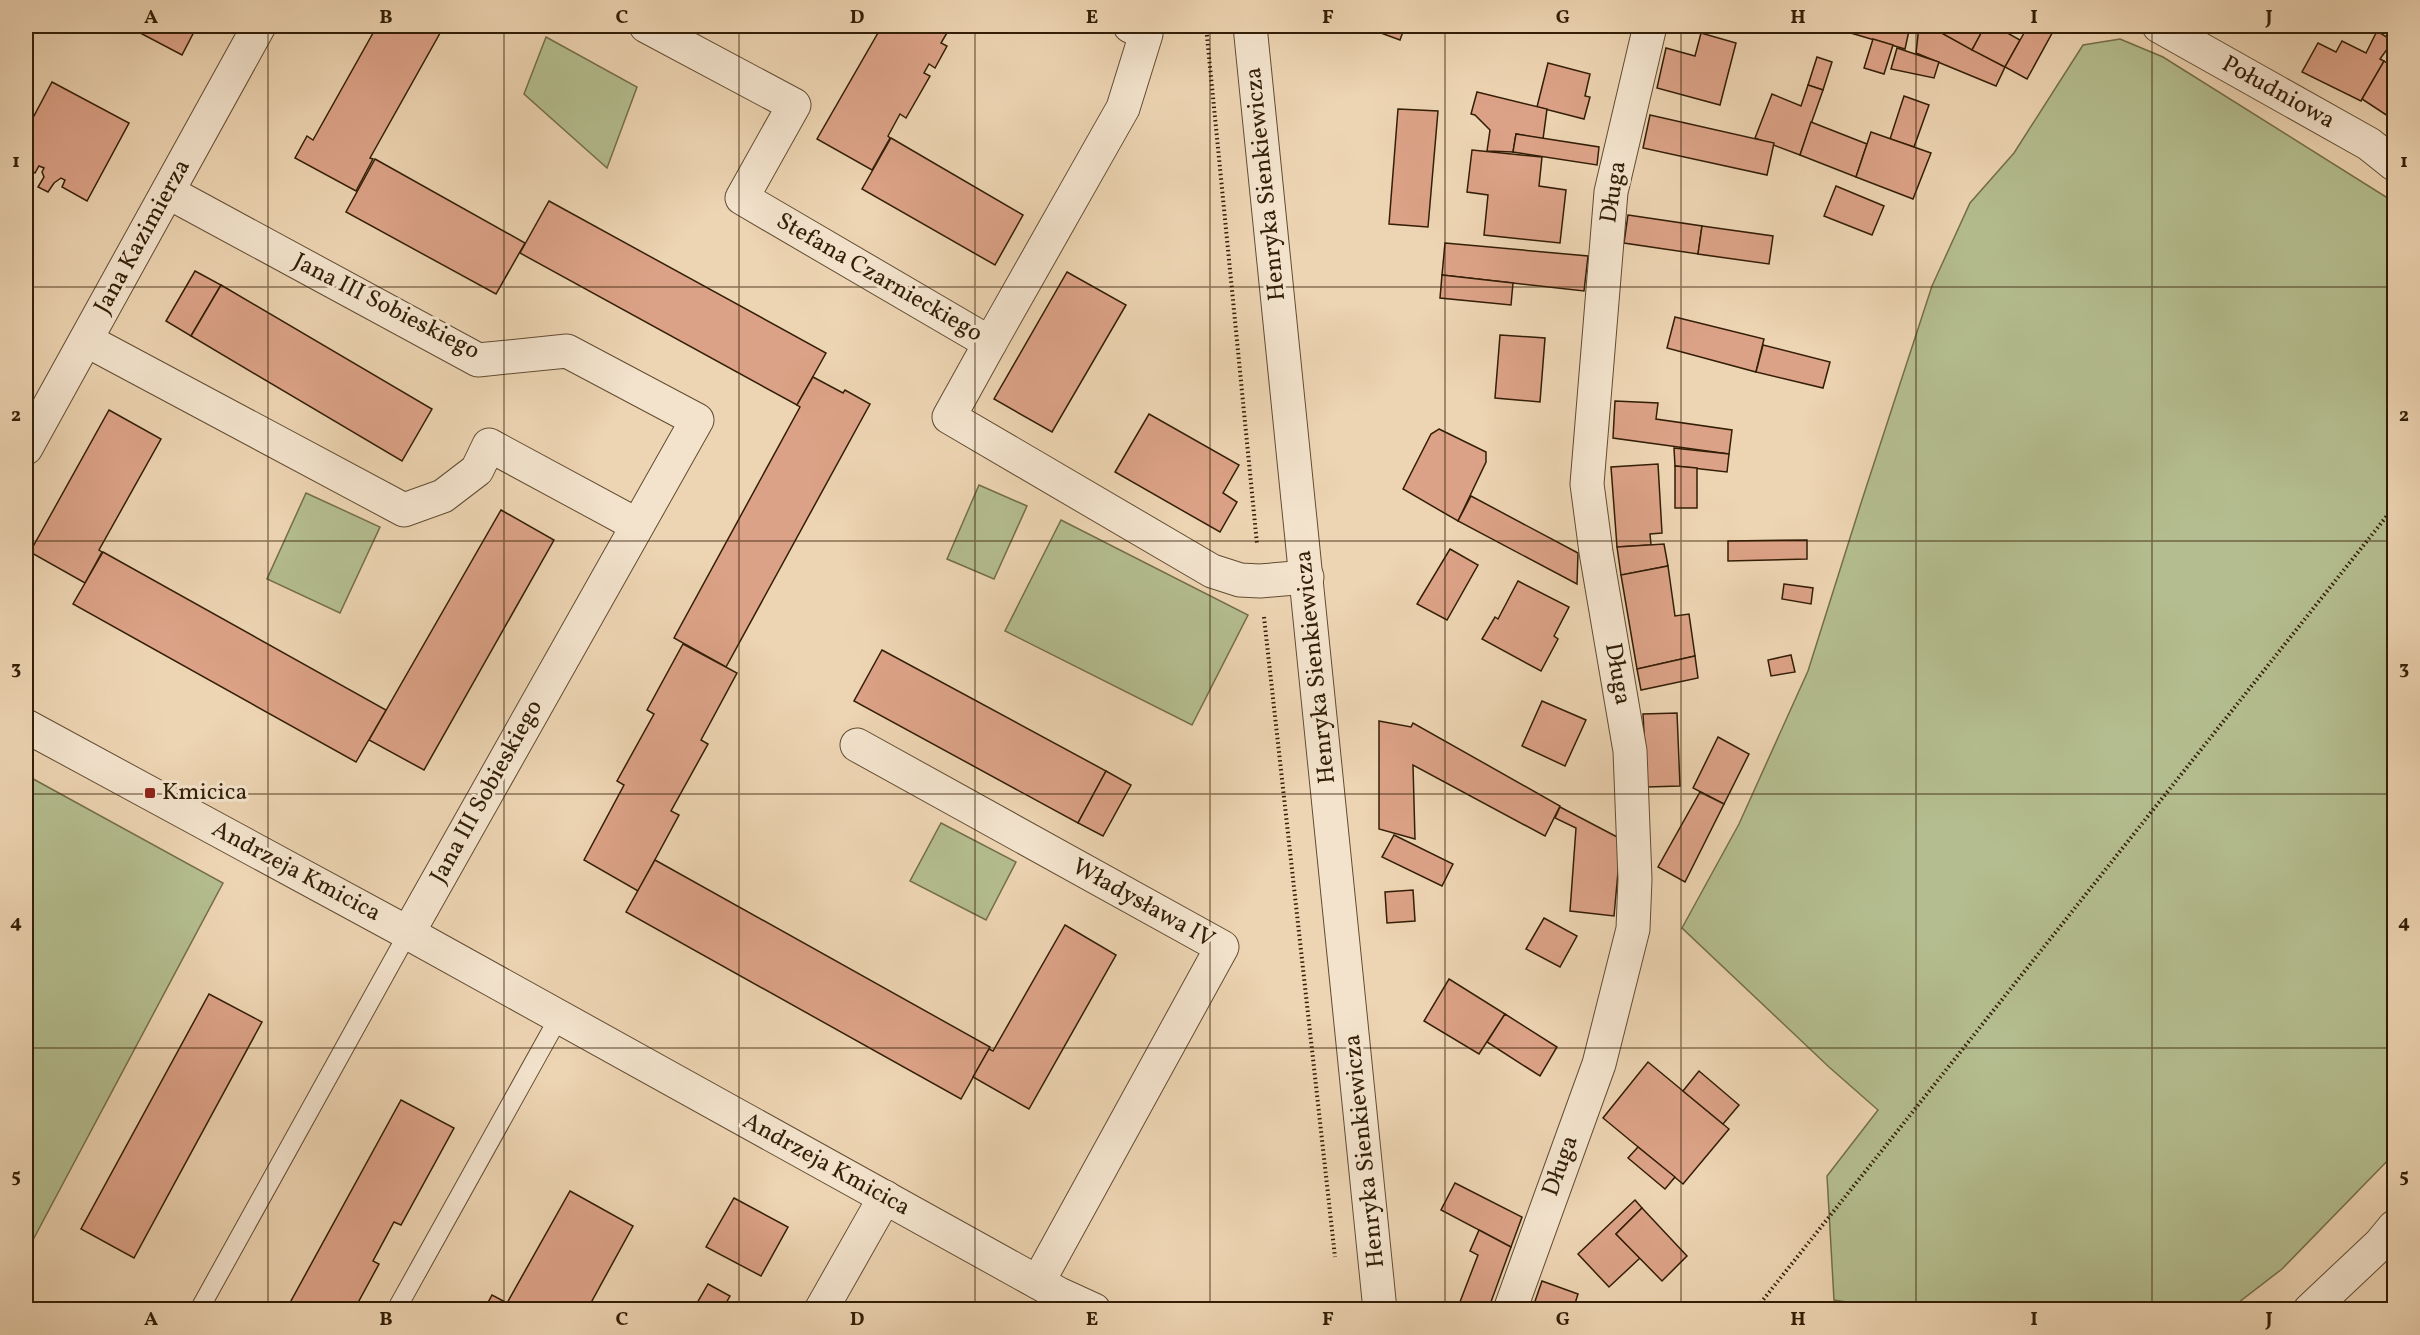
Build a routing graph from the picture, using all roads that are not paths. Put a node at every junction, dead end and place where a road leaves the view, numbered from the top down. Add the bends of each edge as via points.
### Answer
1 (259, 26) edge
2 (646, 26) edge
3 (1130, 26) edge
4 (1250, 26) edge
5 (1650, 26) edge
6 (2160, 26) edge
7 (2394, 164) edge
8 (168, 192) junction
9 (86, 339) junction
10 (990, 343) junction
11 (26, 448) edge
12 (638, 525) junction
13 (1307, 577) junction
14 (26, 726) edge
15 (857, 745) dead end
16 (408, 933) junction
17 (559, 1017) junction
18 (885, 1197) junction
19 (2394, 1227) edge
20 (1038, 1282) junction
21 (199, 1310) edge
22 (396, 1310) edge
23 (821, 1310) edge
24 (1094, 1310) edge
25 (1380, 1310) edge
26 (1510, 1310) edge
27 (2310, 1310) edge

1 - 8 street, Jana Kazimierza
2 - 10 street, Stefana Czarnieckiego via 794,105 742,198
3 - 10 street via 1146,34 1123,108
4 - 13 street, Henryka Sienkiewicza
5 - 26 street, Długa via 1611,192 1587,484 1630,751 1633,929 1599,1064
6 - 7 street, Południowa via 2370,144
8 - 9 street, Jana Kazimierza
8 - 12 street, Jana III Sobieskiego via 478,360 567,351 697,420
9 - 11 street, Jana Kazimierza
9 - 12 street via 404,510 443,496 477,470 489,446
10 - 13 street, Stefana Czarnieckiego via 950,417 1212,572 1240,580
12 - 16 street, Jana III Sobieskiego
13 - 25 street, Henryka Sienkiewicza
14 - 16 street, Andrzeja Kmicica
15 - 20 street, Władysława IV via 1222,947
16 - 17 street, Andrzeja Kmicica
16 - 21 lane, Andrzeja Kmicica
17 - 18 street, Andrzeja Kmicica
17 - 22 lane
18 - 20 street, Andrzeja Kmicica
18 - 23 street
19 - 27 street
20 - 24 street, Andrzeja Kmicica

